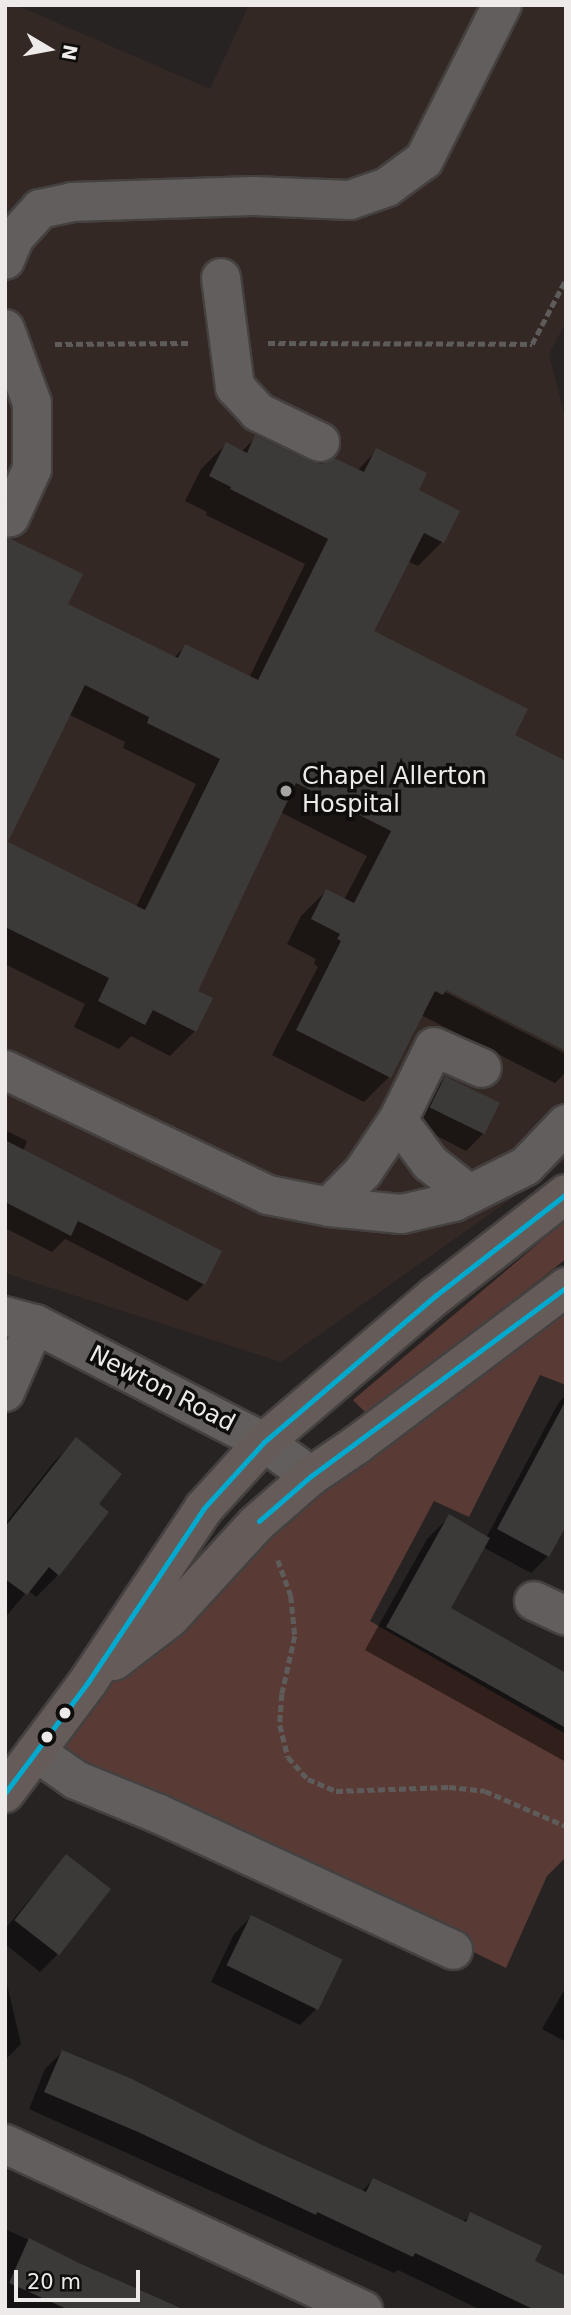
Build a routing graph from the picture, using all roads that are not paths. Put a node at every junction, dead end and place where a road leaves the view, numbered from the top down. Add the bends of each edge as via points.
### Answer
1 (502, 5) edge
2 (5, 260) edge
3 (221, 278) dead end
4 (5, 329) edge
5 (320, 442) dead end
6 (5, 518) edge
7 (482, 1068) dead end
8 (5, 1070) edge
9 (398, 1120) junction
10 (566, 1124) edge
11 (469, 1194) junction
12 (566, 1194) edge
13 (328, 1208) junction
14 (566, 1287) edge
15 (20, 1320) edge
16 (5, 1392) edge
17 (264, 1442) junction
18 (311, 1476) junction
19 (88, 1682) junction
20 (36, 1752) junction
21 (5, 1793) edge
22 (453, 1950) dead end
23 (5, 2144) edge
24 (363, 2310) edge

1 - 2 street via 424,160 387,187 350,200 253,196 72,202 40,208 15,237
3 - 5 street via 236,387 258,412
4 - 6 street via 32,403 32,470 10,517
7 - 9 street via 434,1047
8 - 13 street via 268,1195
9 - 11 street via 430,1163
9 - 13 street via 363,1172
10 - 11 street via 526,1166
11 - 13 street via 402,1214
12 - 17 main road via 435,1296
14 - 18 main road
15 - 16 street
15 - 17 street, Newton Road
17 - 18 street, Newton Road
17 - 19 main road via 204,1508
18 - 19 main road via 256,1524 170,1618
19 - 20 main road
20 - 21 main road
20 - 22 street via 76,1780
23 - 24 street

